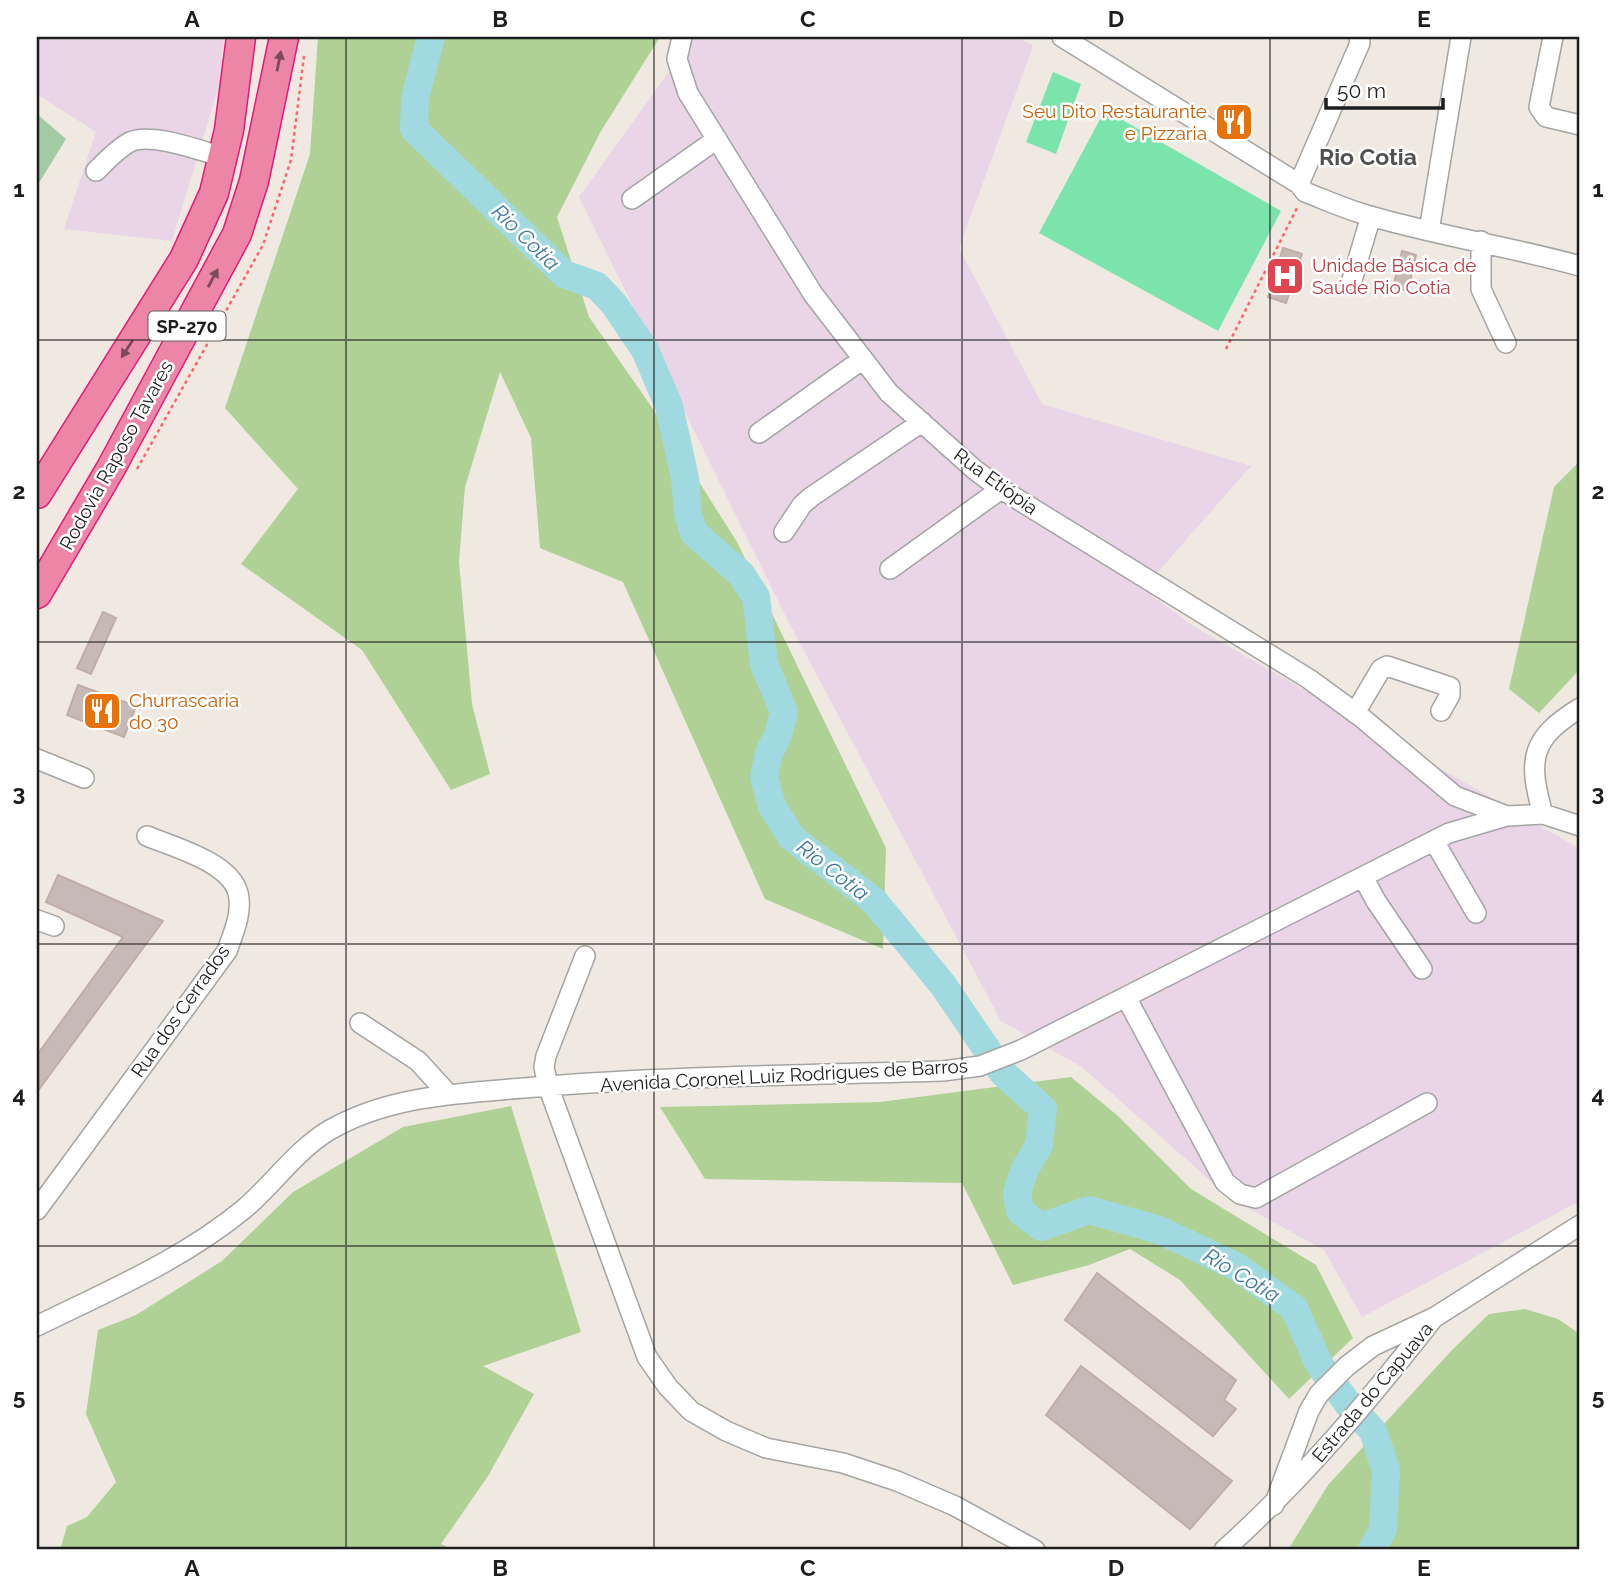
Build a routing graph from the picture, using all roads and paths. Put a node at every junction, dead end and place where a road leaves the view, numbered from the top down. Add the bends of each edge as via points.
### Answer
1 (242, 37) edge
2 (284, 37) edge
3 (682, 37) edge
4 (1062, 37) edge
5 (1359, 37) edge
6 (1461, 37) edge
7 (1553, 37) edge
8 (1580, 125) edge
9 (717, 139) junction
10 (223, 157) junction
11 (96, 171) dead end
12 (1302, 188) junction
13 (632, 199) dead end
14 (1371, 216) junction
15 (1429, 231) junction
16 (1481, 242) junction
17 (1580, 266) edge
18 (1352, 279) dead end
19 (1506, 343) dead end
20 (1226, 349) dead end
21 (863, 359) junction
22 (922, 422) junction
23 (759, 433) dead end
24 (40, 485) edge
25 (1001, 489) junction
26 (784, 532) dead end
27 (890, 569) dead end
28 (43, 584) edge
29 (37, 602) edge
30 (1580, 708) edge
31 (1441, 711) dead end
32 (1355, 713) junction
33 (37, 759) edge
34 (84, 778) dead end
35 (1455, 796) junction
36 (1544, 814) junction
37 (1507, 816) junction
38 (1580, 826) edge
39 (147, 836) dead end
40 (1442, 837) junction
41 (1363, 877) junction
42 (1476, 913) dead end
43 (585, 956) dead end
44 (1422, 969) dead end
45 (1126, 997) junction
46 (360, 1023) dead end
47 (548, 1086) junction
48 (449, 1095) junction
49 (1427, 1103) dead end
50 (37, 1210) edge
51 (1580, 1225) edge
52 (1435, 1317) junction
53 (37, 1326) edge
54 (1274, 1505) junction
55 (1035, 1550) edge
56 (1224, 1550) edge

1 - 10 highway, SP-270
28 -> 2 highway, Rodovia Raposo Tavares / SP-270 via 237,234 254,181
3 - 9 street, Rua Etiópia via 677,60 688,93
4 - 12 street
5 - 12 street
6 - 15 street
7 - 8 street via 1539,107 1546,117
9 - 13 street
9 - 21 street, Rua Etiópia via 813,294
10 - 11 street via 171,143 136,140
10 -> 24 highway, SP-270 via 214,193 184,259
12 - 14 street
12 - 20 path
14 - 15 street
14 - 18 street
15 - 16 street
16 - 17 street
16 - 19 street via 1481,289
21 - 22 street, Rua Etiópia via 889,393
21 - 23 street
22 - 25 street, Rua Etiópia
22 - 26 street via 811,497
25 - 27 street
25 - 32 street, Rua Etiópia via 1309,679
28 - 29 street
30 - 36 street via 1556,723 1542,740 1536,760 1536,789
31 - 32 street via 1451,695 1450,687 1387,666
32 - 35 street, Rua Etiópia
33 - 34 street
35 - 37 street, Rua Etiópia
35 - 40 street via 1456,817
36 - 37 street, Avenida Coronel Luiz Rodrigues de Barros
36 - 38 street
37 - 40 street, Avenida Coronel Luiz Rodrigues de Barros
39 - 50 street, Rua dos Cerrados via 226,874 238,892 237,922 227,951
40 - 41 street, Avenida Coronel Luiz Rodrigues de Barros
40 - 42 street
41 - 44 street
41 - 45 street, Avenida Coronel Luiz Rodrigues de Barros
43 - 47 street via 546,1056
45 - 47 street, Avenida Coronel Luiz Rodrigues de Barros via 980,1066
45 - 49 street via 1225,1182 1240,1194 1256,1198
46 - 48 street via 418,1061
47 - 48 street, Avenida Coronel Luiz Rodrigues de Barros
47 - 55 street via 647,1357 691,1411 766,1448 842,1463 897,1481 955,1506
48 - 53 street, Avenida Coronel Luiz Rodrigues de Barros via 372,1111 337,1125 243,1209 165,1264
51 - 52 street
52 - 54 street, Estrada do Capuava via 1373,1395
52 - 54 street, Estrada do Capuava via 1373,1346 1319,1394 1303,1424
54 - 56 street, Estrada do Capuava

